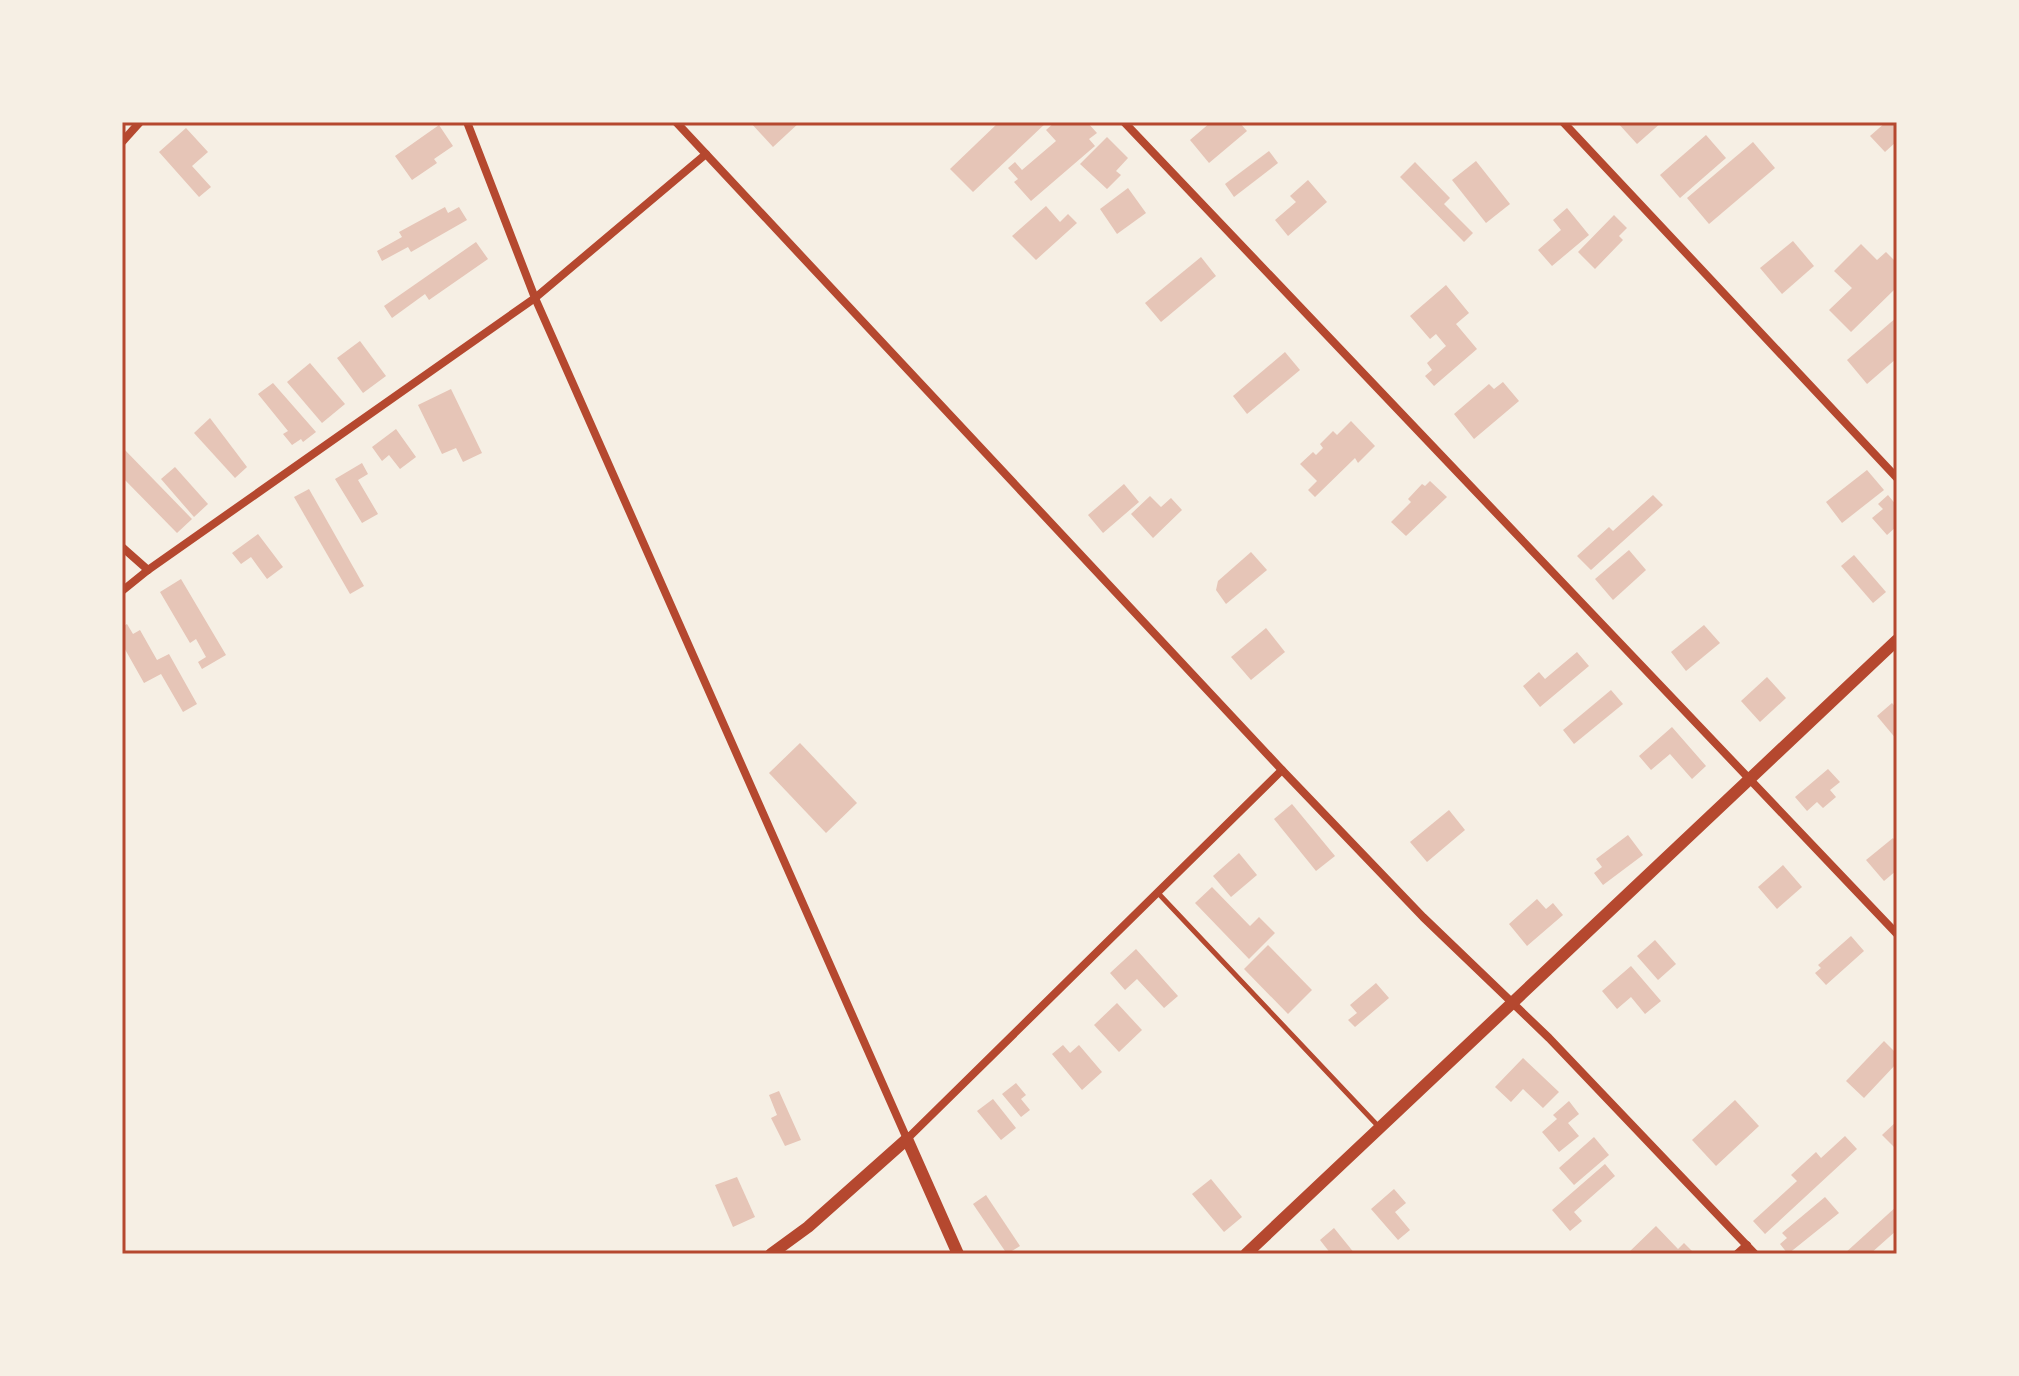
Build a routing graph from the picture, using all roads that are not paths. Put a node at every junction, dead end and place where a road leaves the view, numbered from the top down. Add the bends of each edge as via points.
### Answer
1 (140, 122) edge
2 (467, 122) edge
3 (676, 122) edge
4 (1124, 122) edge
5 (1563, 122) edge
6 (122, 142) edge
7 (706, 154) junction
8 (535, 298) junction
9 (1897, 478) edge
10 (122, 547) edge
11 (148, 570) junction
12 (122, 591) edge
13 (1897, 640) edge
14 (1282, 770) junction
15 (1750, 778) junction
16 (1158, 893) junction
17 (1897, 934) edge
18 (1513, 1002) junction
19 (1379, 1128) junction
20 (907, 1139) junction
21 (1747, 1245) junction
22 (771, 1254) edge
23 (958, 1254) edge
24 (1246, 1254) edge
25 (1737, 1254) edge
26 (1755, 1254) edge

1 - 6 street
2 - 8 street
3 - 7 street
4 - 15 street
5 - 9 street
7 - 8 street
7 - 14 street
8 - 11 street
8 - 20 street
10 - 11 street
11 - 12 street
13 - 15 main road
14 - 16 street
14 - 18 street
15 - 17 street
15 - 18 main road
16 - 19 lane
16 - 20 street
18 - 19 main road
18 - 21 street
19 - 24 main road
20 - 22 main road
20 - 23 main road
21 - 25 street
21 - 26 street

